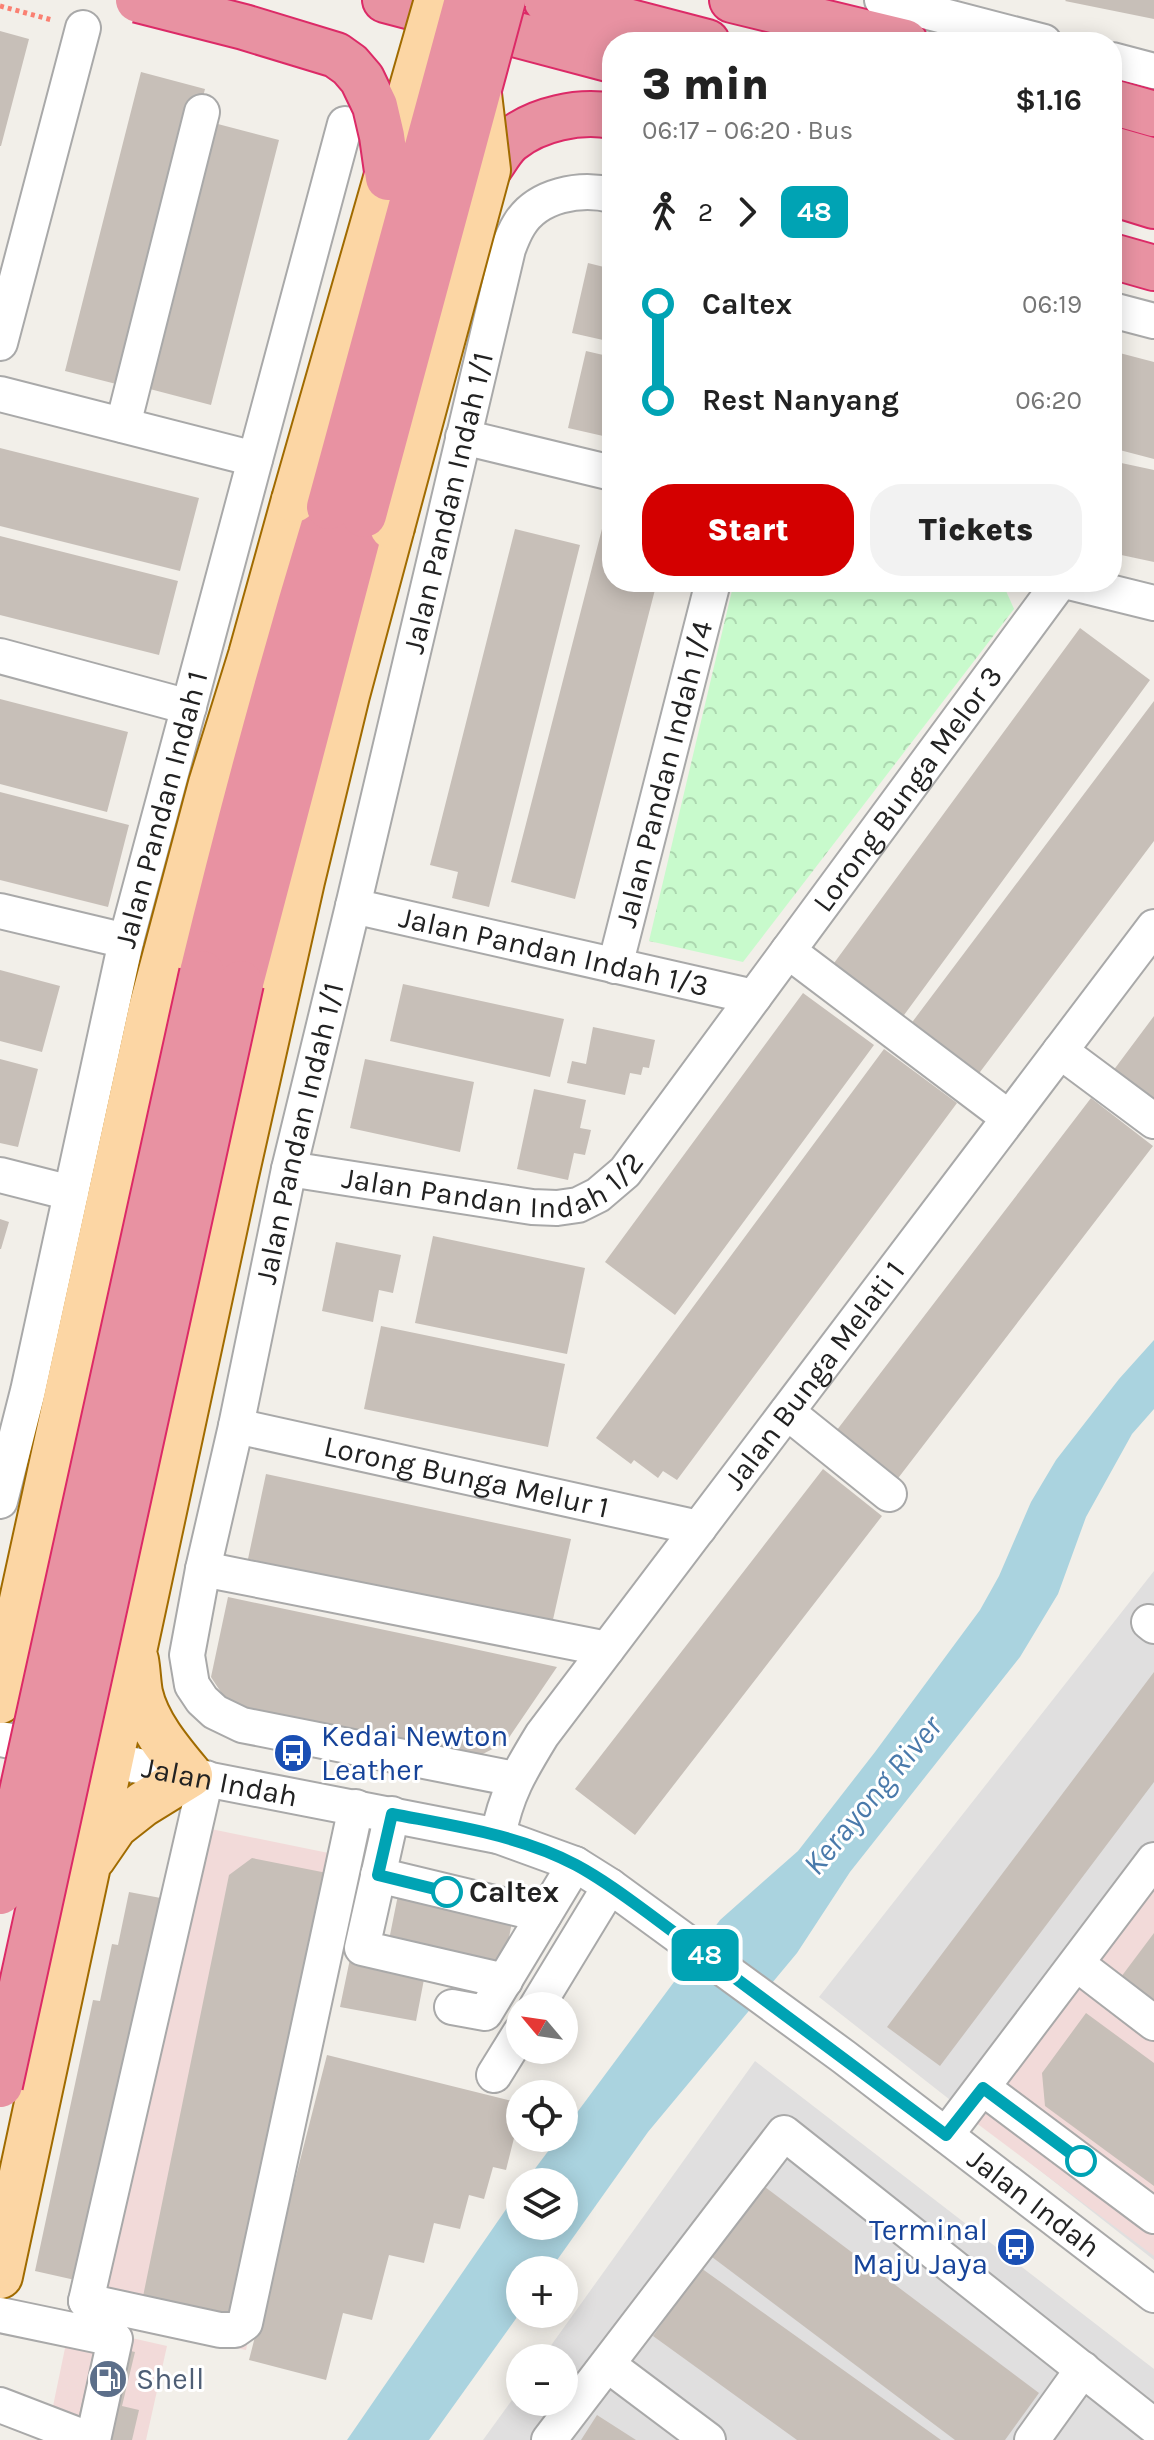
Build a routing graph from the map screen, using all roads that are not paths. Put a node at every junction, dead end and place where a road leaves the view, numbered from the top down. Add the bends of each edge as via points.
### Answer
1 (138, 0) edge
2 (385, 0) edge
3 (437, 0) edge
4 (467, 0) edge
5 (503, 0) edge
6 (546, 0) edge
7 (732, 0) edge
8 (882, 0) edge
9 (83, 28) dead end
10 (669, 32) edge
11 (864, 32) edge
12 (1005, 32) edge
13 (602, 57) edge
14 (1122, 63) edge
15 (1154, 71) edge
16 (479, 94) junction
17 (1122, 105) edge
18 (202, 112) dead end
19 (602, 114) edge
20 (1154, 114) edge
21 (345, 124) dead end
22 (1122, 152) edge
23 (1154, 161) edge
24 (488, 170) junction
25 (388, 178) junction
26 (602, 192) edge
27 (1122, 196) edge
28 (323, 205) junction
29 (1154, 206) edge
30 (508, 249) junction
31 (1122, 259) edge
32 (1154, 268) edge
33 (1122, 313) edge
34 (1154, 321) edge
35 (0, 343) edge
36 (0, 394) edge
37 (123, 425) junction
38 (463, 437) junction
39 (255, 459) junction
40 (602, 471) edge
41 (345, 512) junction
42 (710, 592) edge
43 (1053, 592) edge
44 (1109, 592) edge
45 (1154, 603) edge
46 (0, 656) edge
47 (189, 707) junction
48 (353, 906) junction
49 (0, 911) edge
50 (1154, 927) edge
51 (126, 941) junction
52 (788, 951) junction
53 (615, 966) junction
54 (222, 978) junction
55 (754, 997) junction
56 (1060, 1051) junction
57 (1009, 1118) junction
58 (1154, 1121) edge
59 (289, 1169) junction
60 (0, 1175) edge
61 (71, 1193) junction
62 (46, 1395) junction
63 (787, 1412) junction
64 (236, 1426) junction
65 (8, 1436) edge
66 (889, 1494) dead end
67 (0, 1501) edge
68 (699, 1528) junction
69 (203, 1569) junction
70 (17, 1623) junction
71 (135, 1646) junction
72 (607, 1649) junction
73 (0, 1701) edge
74 (0, 1739) edge
75 (111, 1760) junction
76 (198, 1777) junction
77 (515, 1779) junction
78 (356, 1807) junction
79 (392, 1814) junction
80 (0, 1817) edge
81 (498, 1836) junction
82 (1154, 1860) edge
83 (89, 1863) junction
84 (575, 1864) junction
85 (378, 1875) junction
86 (610, 1886) junction
87 (0, 1892) edge
88 (544, 1915) junction
89 (1077, 1964) junction
90 (505, 1981) junction
91 (546, 1992) edge
92 (452, 2007) dead end
93 (1154, 2023) edge
94 (506, 2056) edge
95 (494, 2075) dead end
96 (0, 2085) edge
97 (983, 2088) junction
98 (946, 2135) junction
99 (1154, 2216) edge
100 (0, 2276) edge
101 (1154, 2295) edge
102 (86, 2301) junction
103 (0, 2315) edge
104 (60, 2327) junction
105 (608, 2365) junction
106 (1083, 2369) junction
107 (0, 2405) edge
108 (1154, 2426) edge
109 (92, 2440) edge
110 (549, 2440) edge
111 (708, 2440) edge
112 (1032, 2440) edge

1 - 25 highway, bridge via 336,55 362,79 375,106
2 - 13 highway
3 - 25 main road, bridge
4 - 41 highway, bridge
5 - 16 highway, bridge
6 - 10 highway
7 - 11 highway
8 - 12 street
9 - 35 street
14 - 15 street
16 - 24 main road, bridge
16 - 41 highway, bridge
17 - 20 highway
18 - 37 street
19 - 24 highway via 546,120 510,141
21 - 28 street, Jalan Pandan Indah 1
22 - 23 highway
24 - 41 main road, bridge
25 - 41 main road, bridge
26 - 30 street, Jalan Pandan Indah 1/1 via 567,194 542,203 520,223
27 - 29 highway
28 - 30 street
28 - 39 street, Jalan Pandan Indah 1
30 - 38 street, Jalan Pandan Indah 1/1
31 - 32 highway
33 - 34 street
36 - 37 street
37 - 39 street
38 - 40 street
38 - 48 street, Jalan Pandan Indah 1/1
39 - 47 street, Jalan Pandan Indah 1
41 - 54 highway
41 - 62 main road via 251,655 211,784
41 - 71 main road via 347,695
42 - 53 street, Jalan Pandan Indah 1/4
43 - 52 street, Lorong Bunga Melor 3
44 - 45 street
46 - 47 street
47 - 51 street, Jalan Pandan Indah 1
48 - 53 street, Jalan Pandan Indah 1/3
48 - 59 street, Jalan Pandan Indah 1/1
49 - 51 street
50 - 56 street, Jalan Bunga Melati 1
51 - 61 street, Jalan Pandan Indah 1
52 - 55 street, Lorong Bunga Melor 3
52 - 57 street
53 - 55 street, Jalan Pandan Indah 1/3
54 - 87 highway, bridge
54 - 96 highway, bridge
55 - 59 street, Jalan Pandan Indah 1/2 via 625,1172 578,1205 532,1207
56 - 57 street, Jalan Bunga Melati 1
56 - 58 street
57 - 63 street, Jalan Bunga Melati 1
59 - 64 street, Jalan Pandan Indah 1/1
60 - 61 street
61 - 62 street, Jalan Pandan Indah 1
62 - 65 street, Jalan Pandan Indah 1
62 - 70 main road
63 - 66 street
63 - 68 street, Jalan Bunga Melati 1
64 - 68 street, Lorong Bunga Melur 1
64 - 69 street, Jalan Pandan Indah 1/1
65 - 67 street, Jalan Pandan Indah 1
68 - 72 street, Jalan Bunga Melati 1
69 - 72 street
69 - 77 street, Jalan Pandan Indah 1/1 via 187,1655 192,1685 215,1712 242,1725
70 - 71 main road via 32,1642 59,1659 96,1663
70 - 73 main road
71 - 75 main road
71 - 76 main road via 141,1695 152,1721 162,1740
72 - 77 street, Jalan Bunga Melati 1
74 - 75 street, Jalan Indah
75 - 76 street, Jalan Indah
75 - 83 main road
76 - 78 street, Jalan Indah
76 - 83 main road via 143,1804 115,1826
76 - 102 street
77 - 81 street, Jalan Bunga Melati 1
78 - 79 street, Jalan Indah
78 - 102 street via 245,2323 235,2330 220,2330
79 - 81 street, Jalan Indah
79 - 85 street
80 - 83 main road via 30,1813 68,1826
81 - 84 street, Jalan Indah
82 - 89 street
83 - 100 main road
84 - 86 street, Jalan Indah
84 - 88 street
85 - 88 street
85 - 90 street via 362,1948
86 - 91 street
86 - 98 street, Jalan Indah
88 - 90 street
89 - 93 street
89 - 97 street
90 - 92 street via 485,2013
94 - 95 street
97 - 98 street
97 - 99 street
98 - 101 street, Jalan Indah
102 - 104 street
103 - 104 street
104 - 109 street via 115,2339
105 - 106 street via 784,2133
105 - 110 street
105 - 111 street
106 - 108 street
106 - 112 street
107 - 109 street

